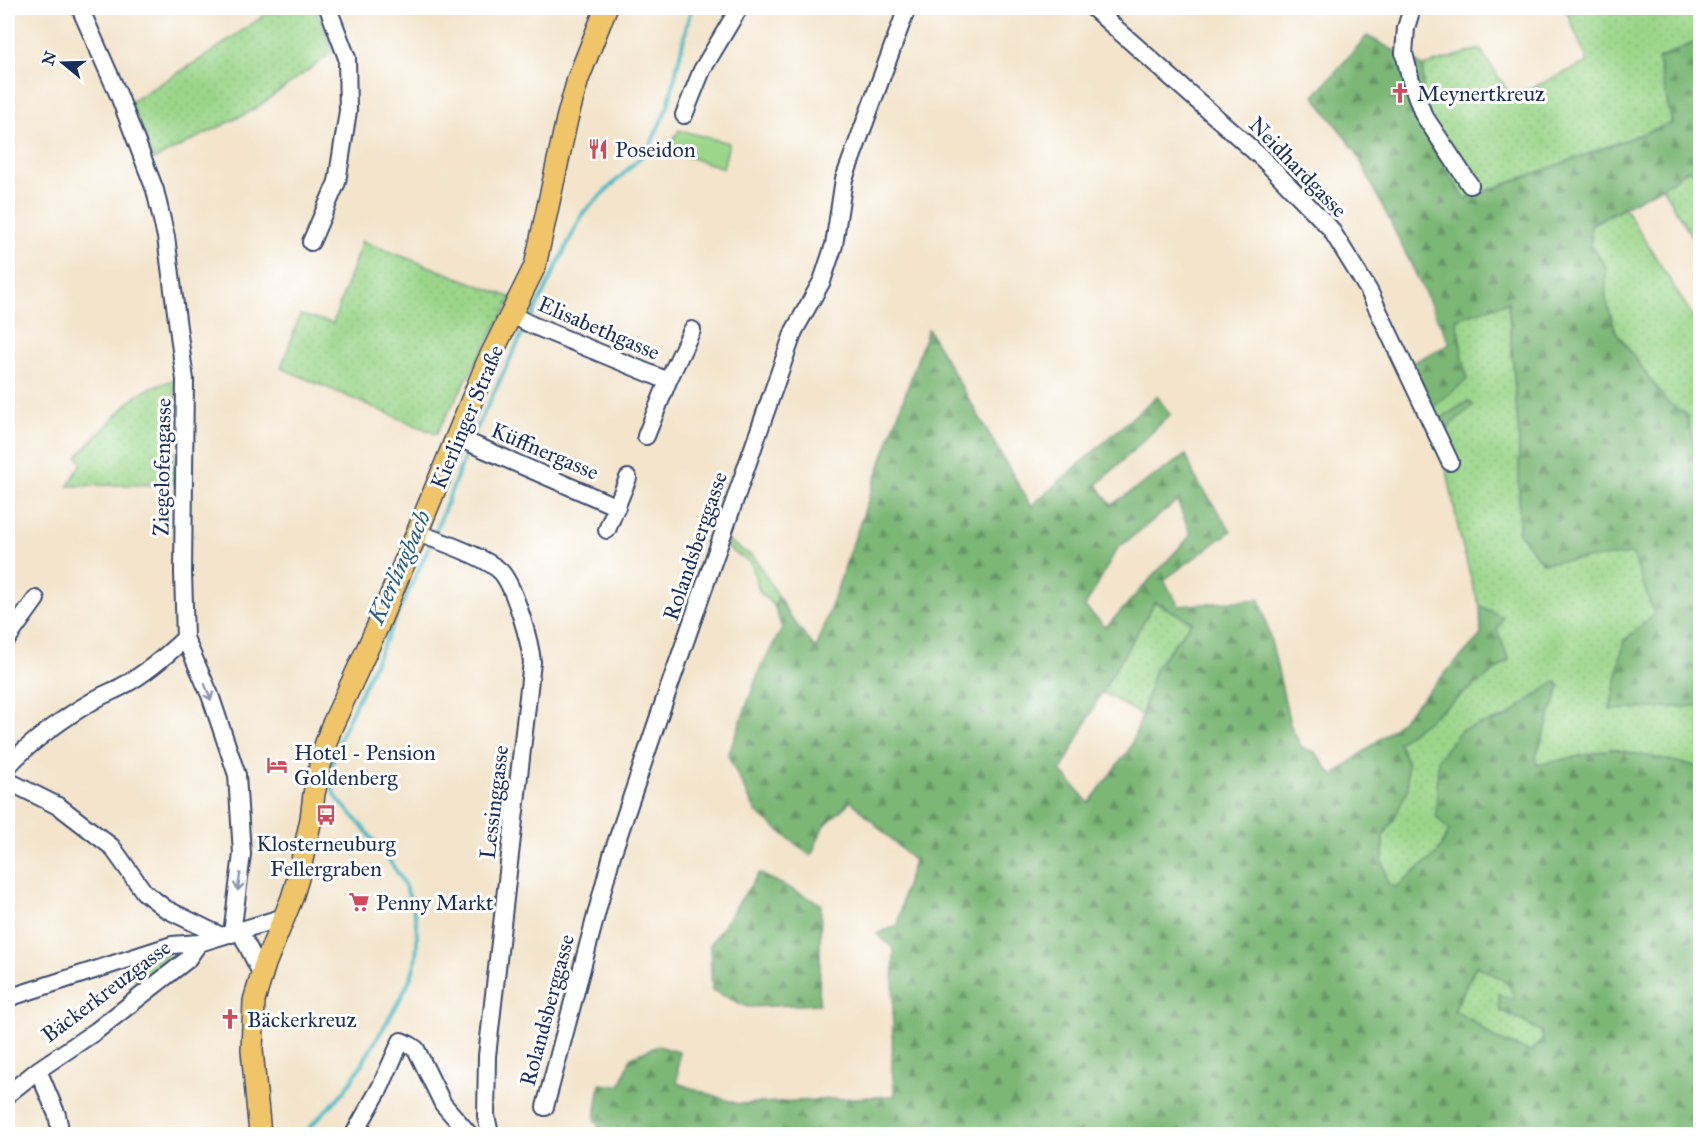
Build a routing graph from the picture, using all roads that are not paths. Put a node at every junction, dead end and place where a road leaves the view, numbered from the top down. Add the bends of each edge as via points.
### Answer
1 (80, 8) edge
2 (328, 8) edge
3 (606, 8) edge
4 (739, 8) edge
5 (907, 8) edge
6 (1094, 8) edge
7 (1412, 8) edge
8 (684, 116) dead end
9 (1470, 185) dead end
10 (311, 242) dead end
11 (521, 319) junction
12 (692, 330) dead end
13 (668, 381) junction
14 (646, 436) dead end
15 (464, 440) junction
16 (1450, 462) dead end
17 (628, 478) dead end
18 (617, 507) junction
19 (607, 530) dead end
20 (427, 537) junction
21 (36, 599) dead end
22 (8, 638) edge
23 (185, 638) junction
24 (8, 766) edge
25 (8, 781) edge
26 (284, 917) junction
27 (231, 934) junction
28 (199, 943) junction
29 (261, 975) junction
30 (8, 998) edge
31 (38, 1070) junction
32 (8, 1094) edge
33 (544, 1107) dead end
34 (61, 1134) edge
35 (260, 1134) edge
36 (354, 1134) edge
37 (469, 1134) edge
38 (490, 1134) edge

1 - 23 street, Ziegelofengasse via 151,180 166,237 185,380
2 - 10 street via 347,58 348,111 337,182
3 - 11 main road, Kierlinger Straße via 567,119
4 - 8 street via 702,70
5 - 33 street, Rolandsberggasse via 844,179 834,245 822,281 794,331 612,855
6 - 16 street, Neidhardgasse via 1263,159 1330,228 1369,291
7 - 9 street via 1404,53 1411,81 1423,114
11 - 13 street, Elisabethgasse
11 - 15 main road, Kierlinger Straße via 487,363
12 - 13 street, Elisabethgasse
13 - 14 street, Elisabethgasse
15 - 18 street, Küffnergasse
15 - 20 main road, Kierlinger Straße
17 - 18 street, Küffnergasse
18 - 19 street, Küffnergasse
20 - 26 main road, Kierlinger Straße via 376,630 331,728 319,769 304,854
20 - 38 street, Lessinggasse via 500,571 509,584 532,662 487,1056 486,1116
21 - 22 street
23 - 24 street via 149,669 93,700 55,727
23 -> 27 street, Ziegelofengasse via 210,695 237,775 242,854
25 - 27 street via 60,807 111,847 144,892 166,909
26 - 27 street
26 - 29 main road, Kierlinger Straße
27 - 28 street
27 - 29 street
28 - 30 street via 172,945
28 - 31 street, Bäckerkreuzgasse via 187,960 96,1031
29 - 35 main road, Kierlinger Straße via 252,1030
31 - 32 street, Bäckerkreuzgasse
31 - 34 street
36 - 37 street via 401,1041 416,1049 443,1104

